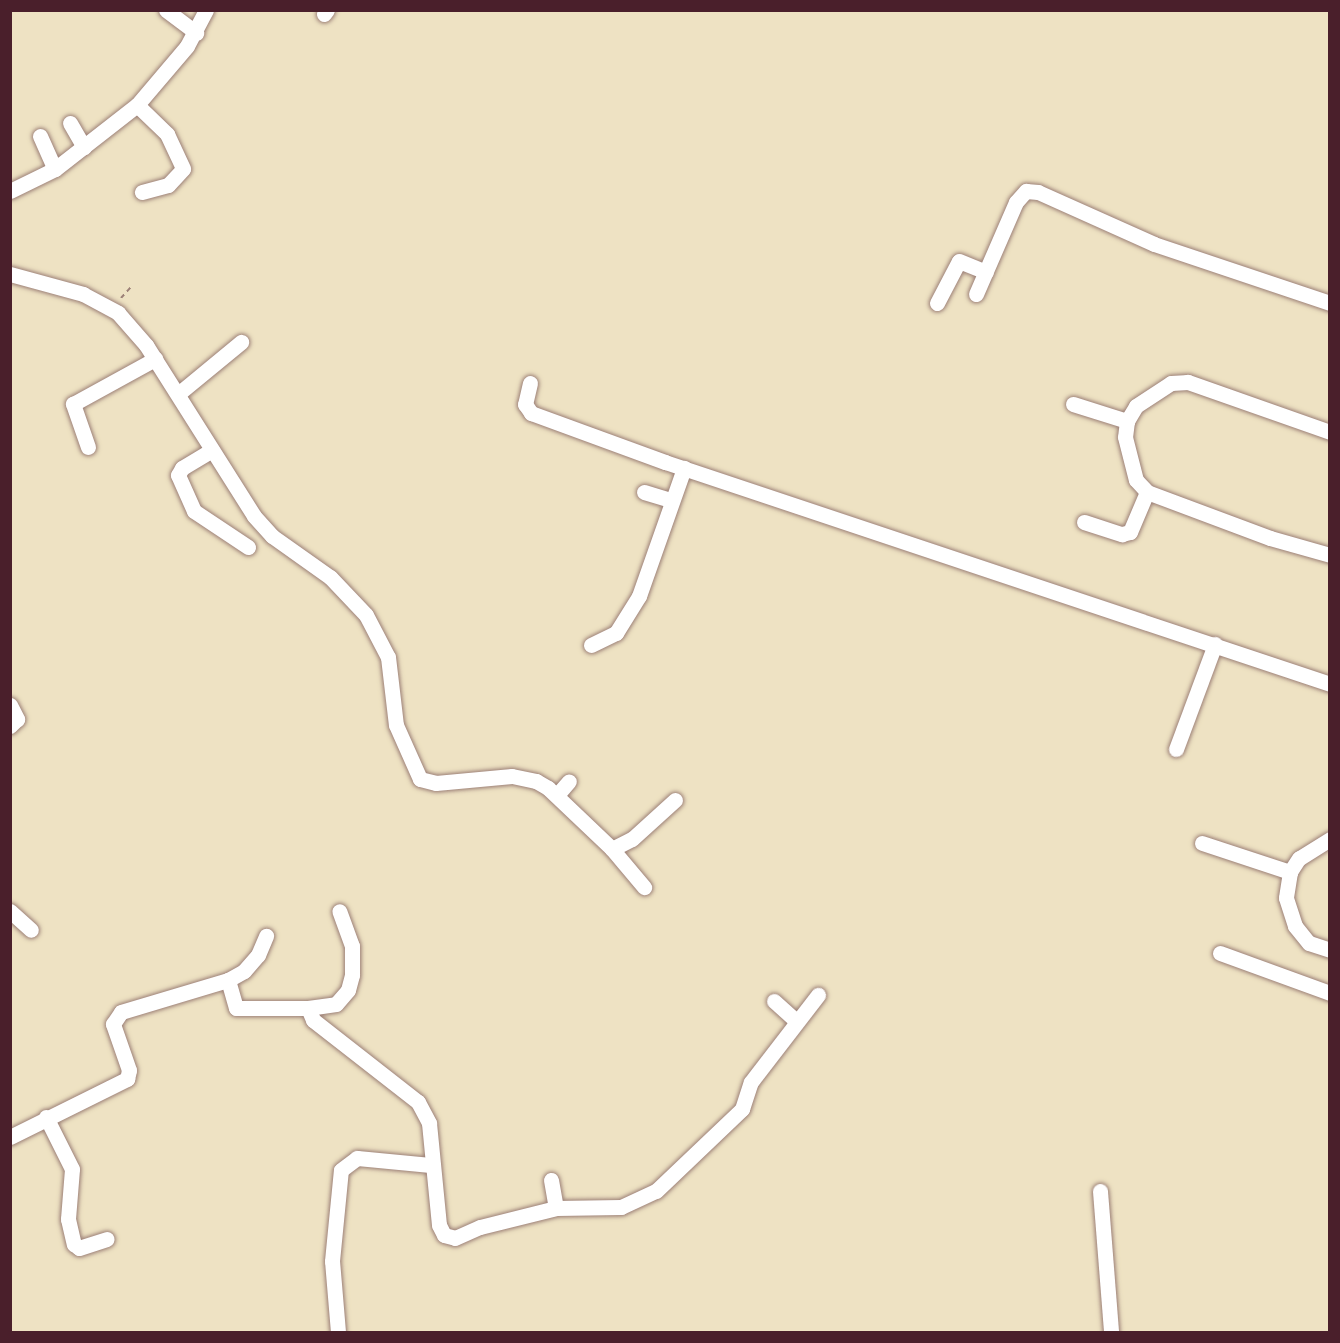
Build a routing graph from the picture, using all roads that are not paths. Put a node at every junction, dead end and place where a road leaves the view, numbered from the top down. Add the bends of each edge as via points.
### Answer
1 (166, 10) edge
2 (206, 10) edge
3 (196, 33) junction
4 (137, 105) junction
5 (70, 123) dead end
6 (40, 136) dead end
7 (84, 147) junction
8 (55, 169) junction
9 (10, 191) edge
10 (142, 192) dead end
11 (986, 272) junction
12 (10, 274) edge
13 (976, 294) dead end
14 (937, 303) dead end
15 (1329, 303) edge
16 (242, 342) dead end
17 (155, 359) junction
18 (530, 383) dead end
19 (178, 394) junction
20 (1073, 404) dead end
21 (1127, 421) junction
22 (1329, 432) edge
23 (88, 447) dead end
24 (212, 450) junction
25 (684, 468) junction
26 (644, 492) dead end
27 (1147, 492) junction
28 (671, 500) junction
29 (1084, 522) dead end
30 (248, 547) dead end
31 (1329, 555) edge
32 (1215, 644) junction
33 (591, 645) dead end
34 (1329, 684) edge
35 (10, 705) edge
36 (10, 726) edge
37 (1176, 749) dead end
38 (569, 781) dead end
39 (557, 795) junction
40 (675, 800) dead end
41 (1329, 839) edge
42 (1202, 843) dead end
43 (612, 849) junction
44 (1290, 872) junction
45 (644, 887) dead end
46 (339, 911) dead end
47 (10, 912) edge
48 (31, 930) dead end
49 (266, 936) dead end
50 (1329, 950) edge
51 (1220, 953) dead end
52 (228, 980) junction
53 (1329, 993) edge
54 (818, 995) dead end
55 (774, 1001) dead end
56 (308, 1008) junction
57 (795, 1020) junction
58 (46, 1117) junction
59 (10, 1137) edge
60 (431, 1165) junction
61 (551, 1180) dead end
62 (1100, 1191) dead end
63 (556, 1208) junction
64 (106, 1239) dead end
65 (338, 1332) edge
66 (1111, 1332) edge

1 - 3 street
2 - 3 street
3 - 4 street
4 - 7 street
4 - 10 street via 167,134 183,169 168,185
5 - 7 street
6 - 8 street
7 - 8 street
8 - 9 street
11 - 13 street
11 - 14 street via 959,261
11 - 15 street via 1016,202 1026,190 1154,244
12 - 17 street via 100,301 118,313
16 - 19 street
17 - 19 street
17 - 23 street via 73,404
18 - 25 street via 525,404 531,412
19 - 24 street
20 - 21 street
21 - 22 street via 1152,391 1170,383 1188,382
21 - 27 street via 1128,456 1136,480
24 - 30 street via 182,468 178,475 194,511
24 - 39 street via 262,526 330,577 379,636 388,657 396,725 420,779 436,783 526,777
25 - 28 street
25 - 32 street
26 - 28 street
27 - 29 street via 1130,532 1122,534
27 - 31 street via 1270,538
28 - 33 street via 633,607 616,633
32 - 34 street
32 - 37 street
35 - 36 street via 17,719
38 - 39 street
39 - 43 street
40 - 43 street via 632,839
41 - 44 street via 1312,847
42 - 44 street
43 - 45 street
44 - 50 street via 1286,898 1295,926 1310,943
46 - 56 street via 352,946 348,990 336,1004
47 - 48 street
49 - 52 street via 258,955 244,971
51 - 53 street
52 - 56 street via 234,1005 240,1010
52 - 58 street via 121,1012 113,1024 129,1070 127,1079
54 - 57 street
55 - 57 street
56 - 60 street via 319,1025 418,1101 429,1123
57 - 63 street via 751,1082 742,1109 656,1191 621,1207
58 - 59 street
58 - 64 street via 72,1169 68,1219 74,1244 79,1248
60 - 63 street via 439,1225 447,1237
60 - 65 street via 357,1158 341,1170 332,1261
61 - 63 street
62 - 66 street

